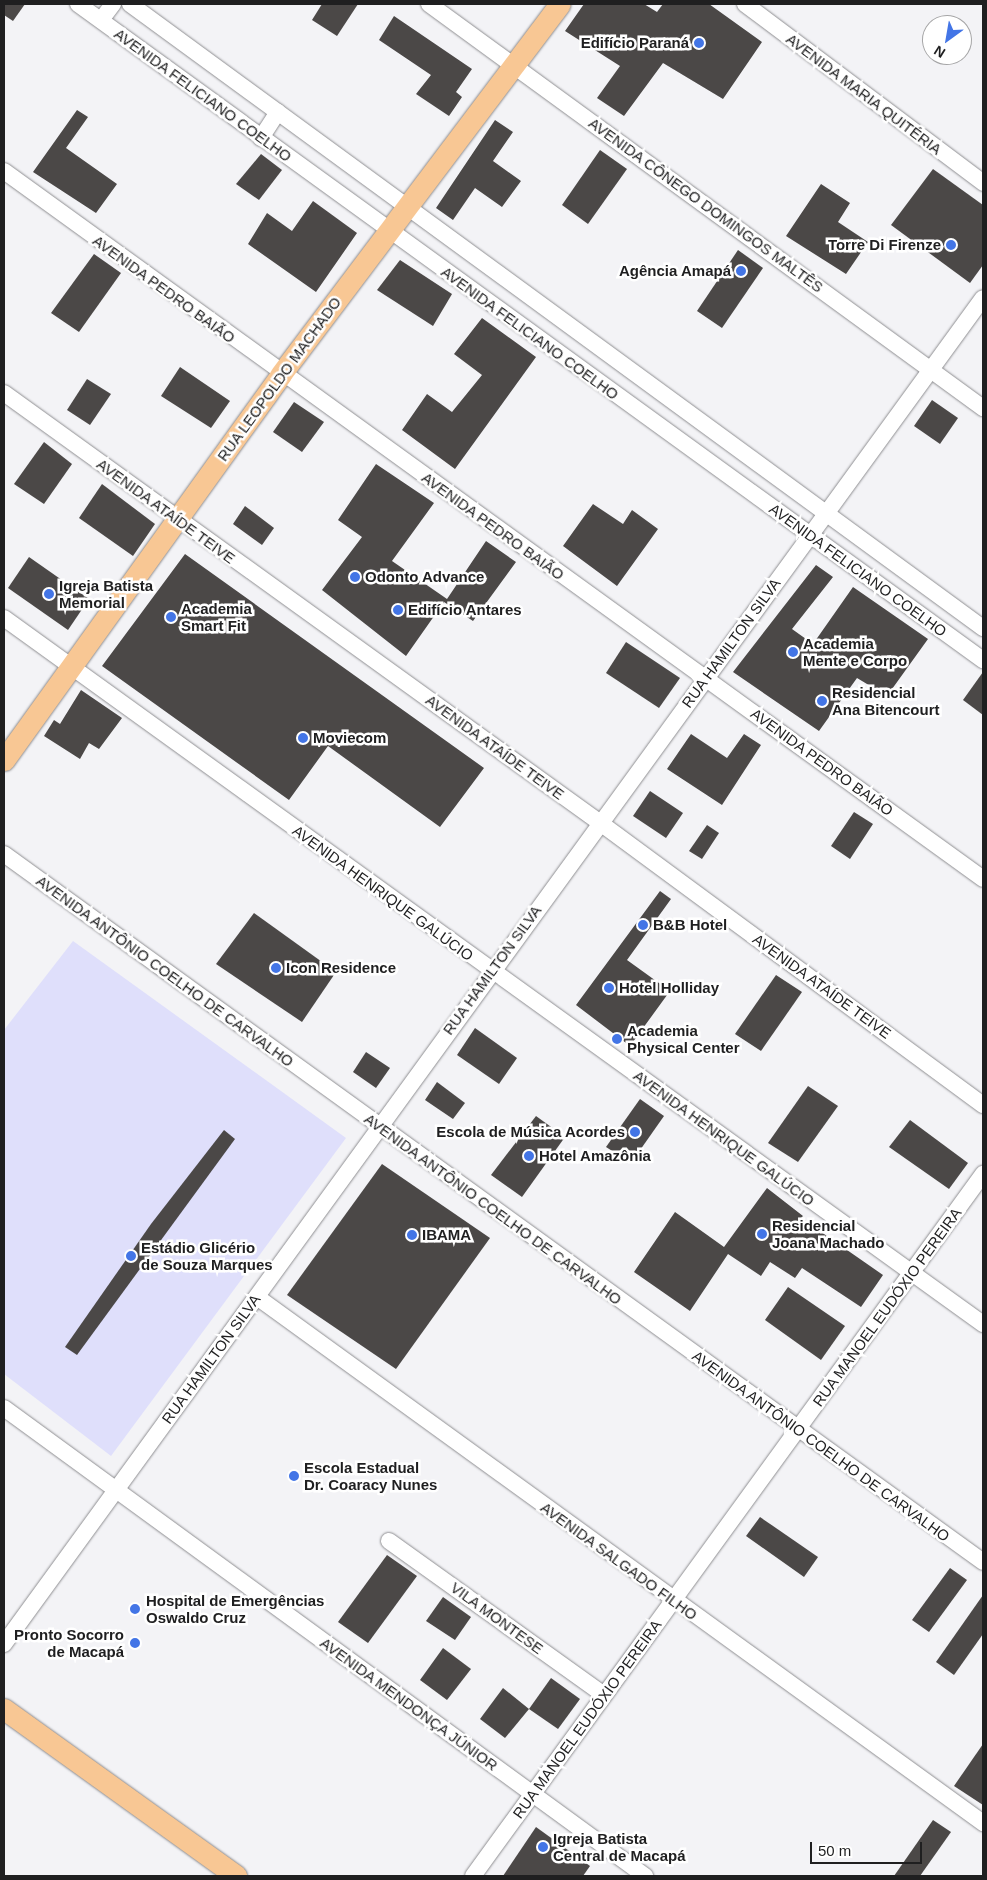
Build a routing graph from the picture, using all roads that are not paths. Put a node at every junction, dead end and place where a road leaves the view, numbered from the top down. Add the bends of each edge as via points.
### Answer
1 (78, 4) edge
2 (113, 4) edge
3 (130, 4) edge
4 (429, 4) edge
5 (560, 4) edge
6 (745, 4) edge
7 (101, 20) junction
8 (515, 64) junction
9 (278, 112) junction
10 (261, 138) junction
11 (4, 171) edge
12 (983, 183) edge
13 (407, 206) junction
14 (389, 231) junction
15 (983, 298) edge
16 (614, 359) junction
17 (930, 370) junction
18 (281, 374) junction
19 (597, 382) junction
20 (4, 393) edge
21 (983, 408) edge
22 (823, 513) junction
23 (177, 519) junction
24 (809, 534) junction
25 (4, 618) edge
26 (983, 628) edge
27 (983, 660) edge
28 (70, 667) junction
29 (705, 678) junction
30 (4, 760) edge
31 (599, 822) junction
32 (4, 854) edge
33 (983, 879) edge
34 (490, 971) junction
35 (983, 1106) edge
36 (380, 1128) junction
37 (983, 1174) edge
38 (911, 1272) junction
39 (257, 1296) junction
40 (983, 1324) edge
41 (4, 1408) edge
42 (797, 1430) junction
43 (117, 1489) junction
44 (389, 1540) dead end
45 (983, 1562) edge
46 (673, 1601) junction
47 (4, 1644) edge
48 (604, 1695) junction
49 (4, 1709) edge
50 (532, 1795) junction
51 (983, 1823) edge
52 (236, 1876) edge
53 (473, 1876) edge
54 (644, 1876) edge

1 - 7 street, AVENIDA FELICIANO COELHO
2 - 7 street
3 - 9 street, AVENIDA FELICIANO COELHO
4 - 8 street, AVENIDA CÔNEGO DOMINGOS MALTÊS
5 - 8 main road, RUA LEOPOLDO MACHADO
6 - 12 street, AVENIDA MARIA QUITÉRIA
7 - 10 street, AVENIDA FELICIANO COELHO
8 - 13 main road, RUA LEOPOLDO MACHADO
8 - 17 street, AVENIDA CÔNEGO DOMINGOS MALTÊS
9 - 10 street
9 - 13 street, AVENIDA FELICIANO COELHO
10 - 14 street, AVENIDA FELICIANO COELHO
11 - 18 street, AVENIDA PEDRO BAIÃO
13 - 14 main road, RUA LEOPOLDO MACHADO
13 - 16 street, AVENIDA FELICIANO COELHO
14 - 18 main road, RUA LEOPOLDO MACHADO
14 - 19 street, AVENIDA FELICIANO COELHO
15 - 17 street, RUA HAMILTON SILVA
16 - 19 street
16 - 22 street, AVENIDA FELICIANO COELHO
17 - 21 street, AVENIDA CÔNEGO DOMINGOS MALTÊS
17 - 22 street, RUA HAMILTON SILVA
18 - 23 main road, RUA LEOPOLDO MACHADO
18 - 29 street, AVENIDA PEDRO BAIÃO
19 - 24 street, AVENIDA FELICIANO COELHO
20 - 23 street, AVENIDA ATAÍDE TEIVE
22 - 24 street, RUA HAMILTON SILVA
22 - 26 street, AVENIDA FELICIANO COELHO
23 - 28 main road, RUA LEOPOLDO MACHADO
23 - 31 street, AVENIDA ATAÍDE TEIVE
24 - 27 street, AVENIDA FELICIANO COELHO
24 - 29 street, RUA HAMILTON SILVA
25 - 28 street, AVENIDA HENRIQUE GALÚCIO
28 - 30 main road, RUA LEOPOLDO MACHADO
28 - 34 street, AVENIDA HENRIQUE GALÚCIO
29 - 31 street, RUA HAMILTON SILVA
29 - 33 street, AVENIDA PEDRO BAIÃO
31 - 34 street, RUA HAMILTON SILVA
31 - 35 street, AVENIDA ATAÍDE TEIVE
32 - 36 street, AVENIDA ANTÔNIO COELHO DE CARVALHO
34 - 36 street, RUA HAMILTON SILVA
34 - 38 street, AVENIDA HENRIQUE GALÚCIO
36 - 39 street, RUA HAMILTON SILVA
36 - 42 street, AVENIDA ANTÔNIO COELHO DE CARVALHO
37 - 38 street, RUA MANOEL EUDÓXIO PEREIRA
38 - 40 street, AVENIDA HENRIQUE GALÚCIO
38 - 42 street, RUA MANOEL EUDÓXIO PEREIRA
39 - 43 street, RUA HAMILTON SILVA
39 - 46 street, AVENIDA SALGADO FILHO
41 - 43 street, AVENIDA MENDONÇA JÚNIOR
42 - 45 street, AVENIDA ANTÔNIO COELHO DE CARVALHO
42 - 46 street, RUA MANOEL EUDÓXIO PEREIRA
43 - 47 street, RUA HAMILTON SILVA
43 - 50 street, AVENIDA MENDONÇA JÚNIOR
44 - 48 street, VILA MONTESE
46 - 48 street, RUA MANOEL EUDÓXIO PEREIRA
46 - 51 street, AVENIDA SALGADO FILHO
48 - 50 street, RUA MANOEL EUDÓXIO PEREIRA
49 - 52 main road
50 - 53 street, RUA MANOEL EUDÓXIO PEREIRA
50 - 54 street, AVENIDA MENDONÇA JÚNIOR

